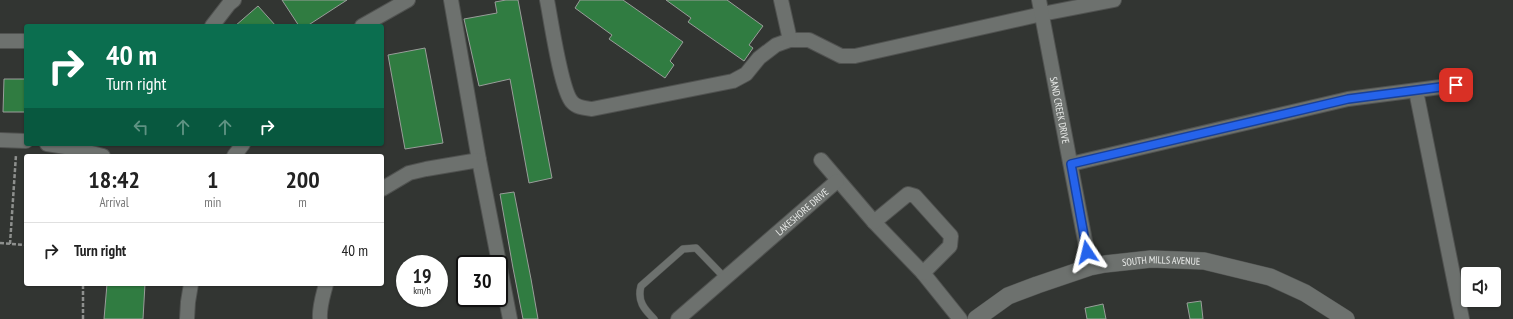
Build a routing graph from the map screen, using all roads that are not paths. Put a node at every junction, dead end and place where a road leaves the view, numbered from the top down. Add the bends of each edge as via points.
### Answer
1 (234, 0) edge
2 (451, 0) edge
3 (547, 0) edge
4 (782, 0) edge
5 (1040, 0) edge
6 (1114, 0) edge
7 (406, 1) edge
8 (1042, 14) junction
9 (214, 24) edge
10 (366, 24) edge
11 (790, 40) junction
12 (0, 41) edge
13 (24, 41) edge
14 (1456, 85) dead end
15 (1416, 91) junction
16 (0, 140) edge
17 (21, 141) edge
18 (73, 146) edge
19 (97, 154) edge
20 (479, 160) junction
21 (820, 160) dead end
22 (1071, 164) junction
23 (838, 181) junction
24 (384, 188) edge
25 (874, 222) junction
26 (1090, 267) junction
27 (923, 273) junction
28 (725, 278) junction
29 (191, 286) edge
30 (325, 286) edge
31 (1339, 317) edge
32 (188, 319) edge
33 (320, 319) edge
34 (510, 319) edge
35 (654, 319) edge
36 (678, 319) edge
37 (960, 319) edge
38 (976, 319) edge
39 (1462, 319) edge

1 - 9 street
2 - 20 street
3 - 11 street via 564,86 572,102 579,107 592,109 733,81 746,74 759,58 776,45
4 - 11 street
5 - 8 street, SAND CREEK DRIVE
6 - 8 street
7 - 10 street
8 - 11 street via 855,56 841,56 809,40
8 - 22 street, SAND CREEK DRIVE
12 - 13 street
14 - 15 street
15 - 22 street via 1348,99
15 - 39 street
16 - 17 street
18 - 19 street
20 - 24 street via 408,173
20 - 34 street
21 - 23 street
22 - 26 street, SAND CREEK DRIVE
23 - 25 street, LAKESHORE DRIVE
23 - 28 street, LAKESHORE DRIVE
25 - 27 street, LAKESHORE DRIVE
25 - 27 street via 908,194 915,196 951,236 950,246
26 - 31 street, SOUTH MILLS AVENUE via 1151,259 1204,261 1270,277 1305,293
26 - 38 street, SOUTH MILLS AVENUE via 1008,296
27 - 37 street, LAKESHORE DRIVE
28 - 35 lane via 696,248 683,249 641,286 639,294 642,307
28 - 36 street, LAKESHORE DRIVE
29 - 32 street
30 - 33 street

